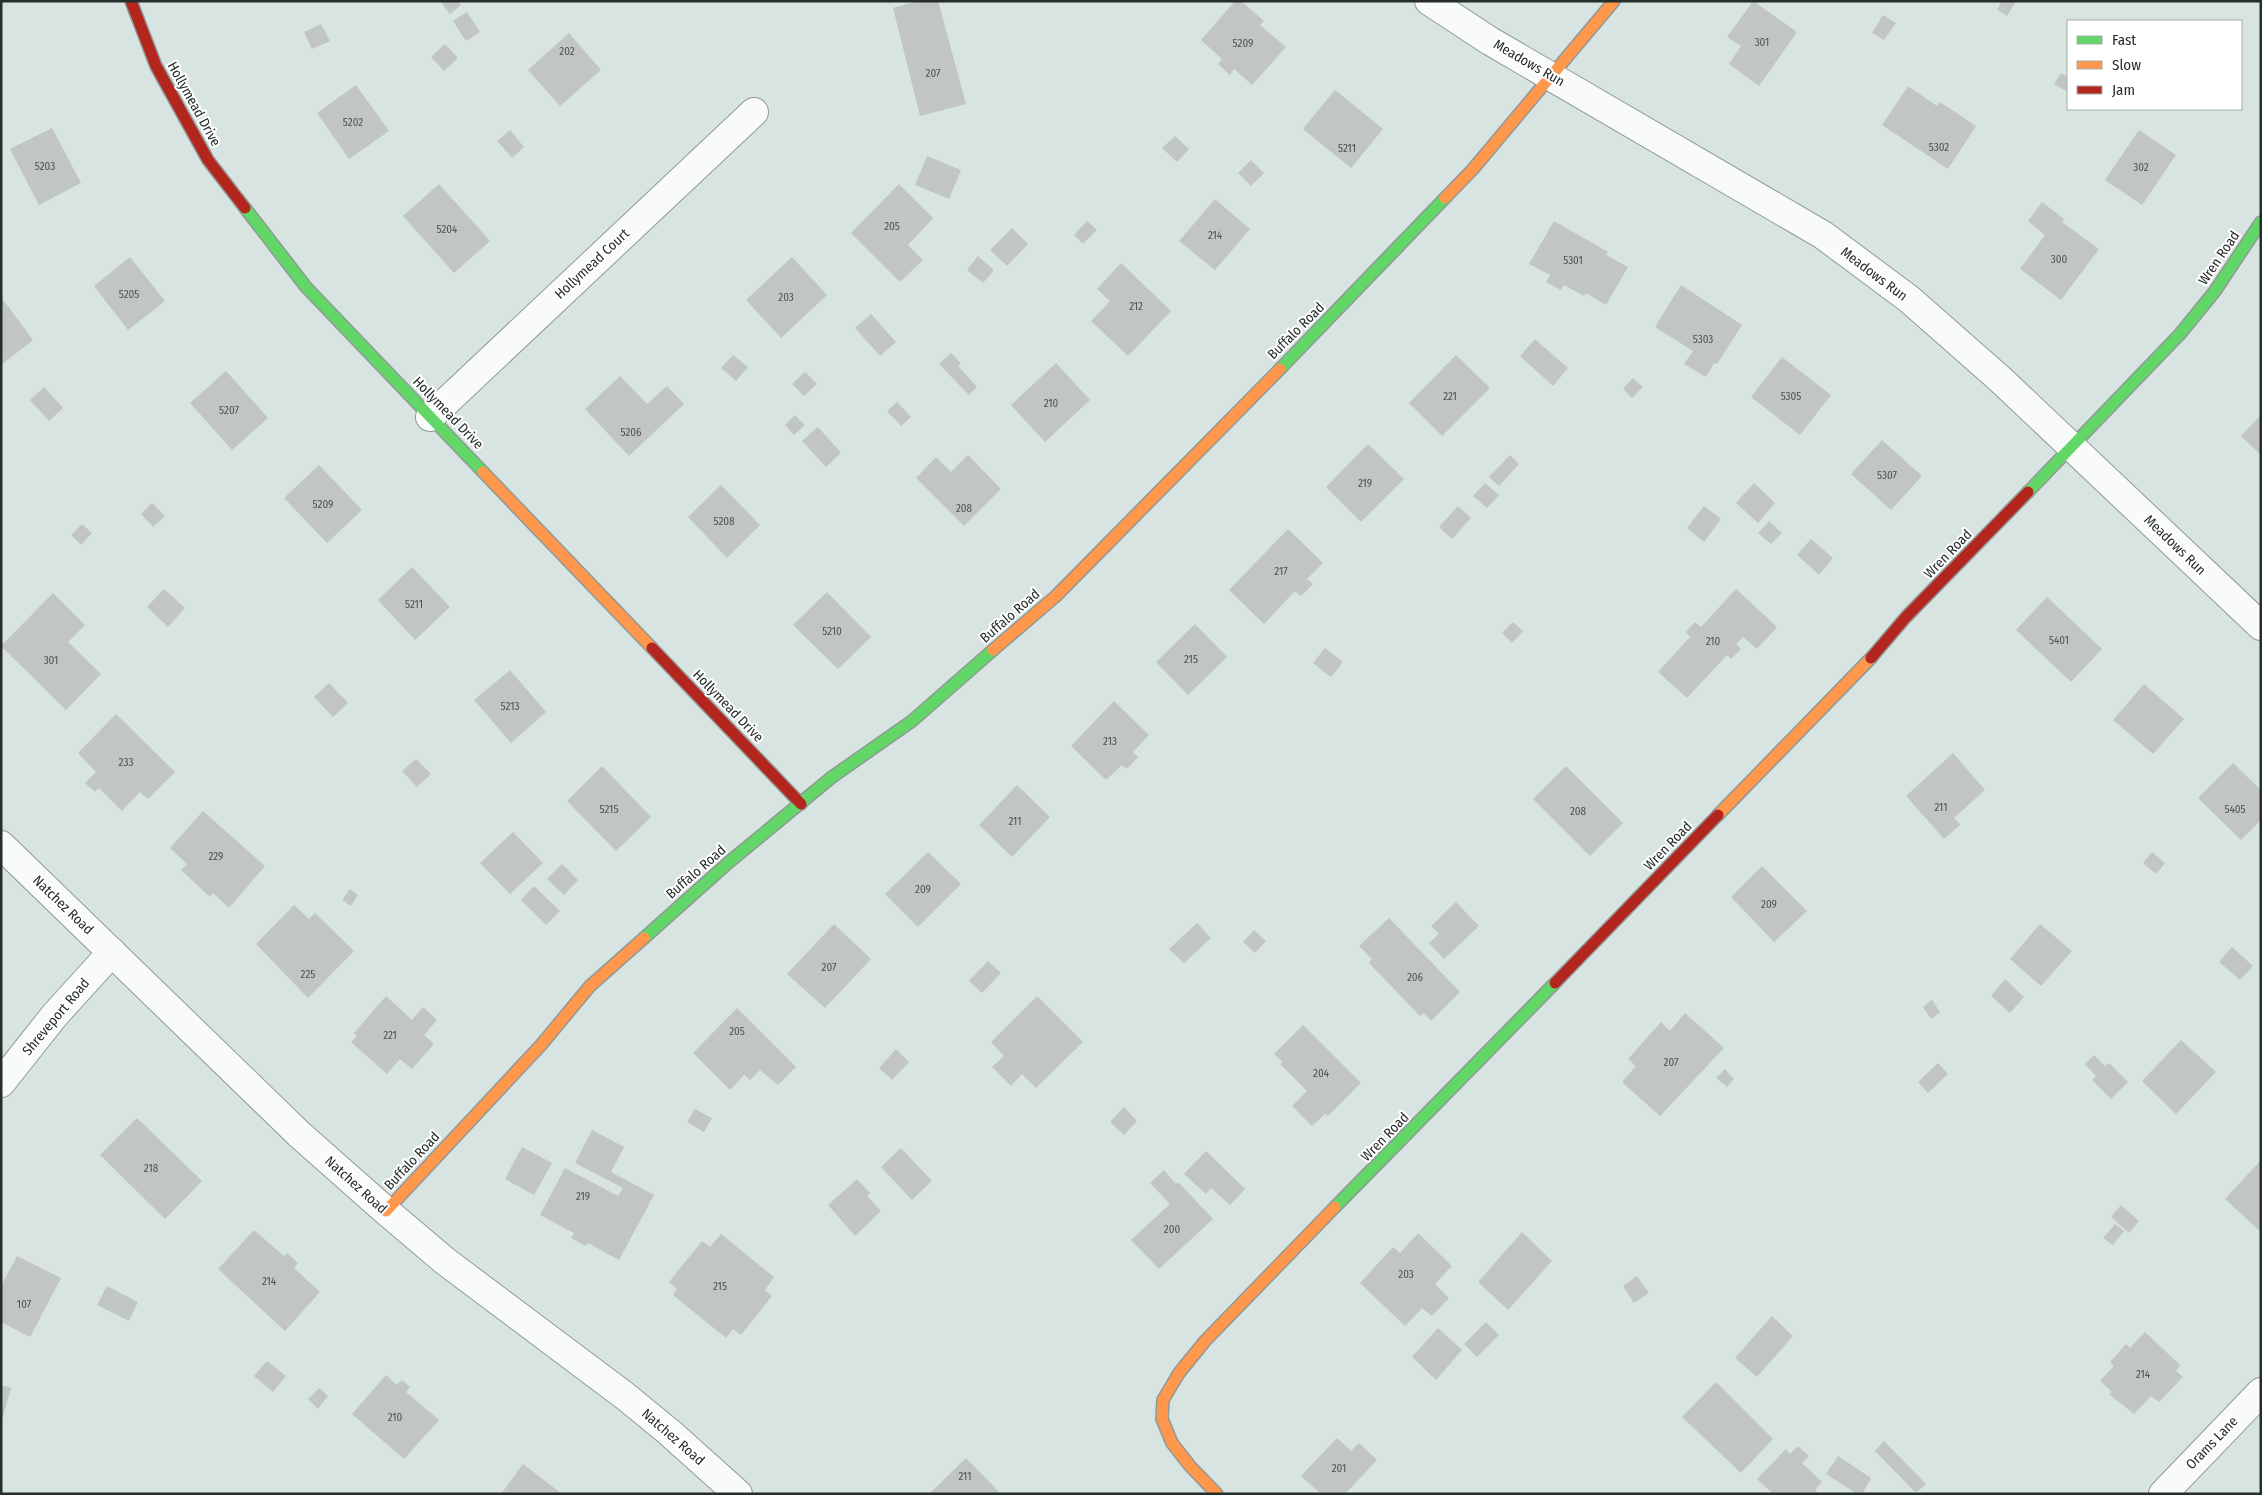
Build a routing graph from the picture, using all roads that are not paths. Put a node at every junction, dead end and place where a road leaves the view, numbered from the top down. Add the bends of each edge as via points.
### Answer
1 (131, 1) edge
2 (1429, 1) edge
3 (1614, 1) edge
4 (1551, 76) junction
5 (754, 112) dead end
6 (2261, 222) edge
7 (430, 416) junction
8 (2073, 447) junction
9 (2261, 626) edge
10 (801, 804) junction
11 (1, 845) edge
12 (112, 952) junction
13 (1, 1083) edge
14 (386, 1211) junction
15 (2261, 1392) edge
16 (738, 1494) edge
17 (1217, 1494) edge
18 (2163, 1494) edge

1 - 7 street, Hollymead Drive via 156,66 208,160 306,287
2 - 4 street, Meadows Run
3 - 4 street, Buffalo Road
4 - 8 street, Meadows Run via 1823,236 1909,299
4 - 10 street, Buffalo Road via 1452,191 1056,596 912,721 832,777
5 - 7 street, Hollymead Court
6 - 8 street, Wren Road via 2215,290 2180,334
7 - 10 street, Hollymead Drive
8 - 9 street, Meadows Run
8 - 17 street, Wren Road via 1906,617 1836,695 1205,1341 1171,1385 1161,1409 1163,1423 1174,1446
10 - 14 street, Buffalo Road via 728,863 590,986 541,1045
11 - 12 street, Natchez Road
12 - 13 street, Shreveport Road via 54,1016
12 - 14 street, Natchez Road via 300,1134
14 - 16 street, Natchez Road via 445,1261 625,1396
15 - 18 street, Orams Lane

